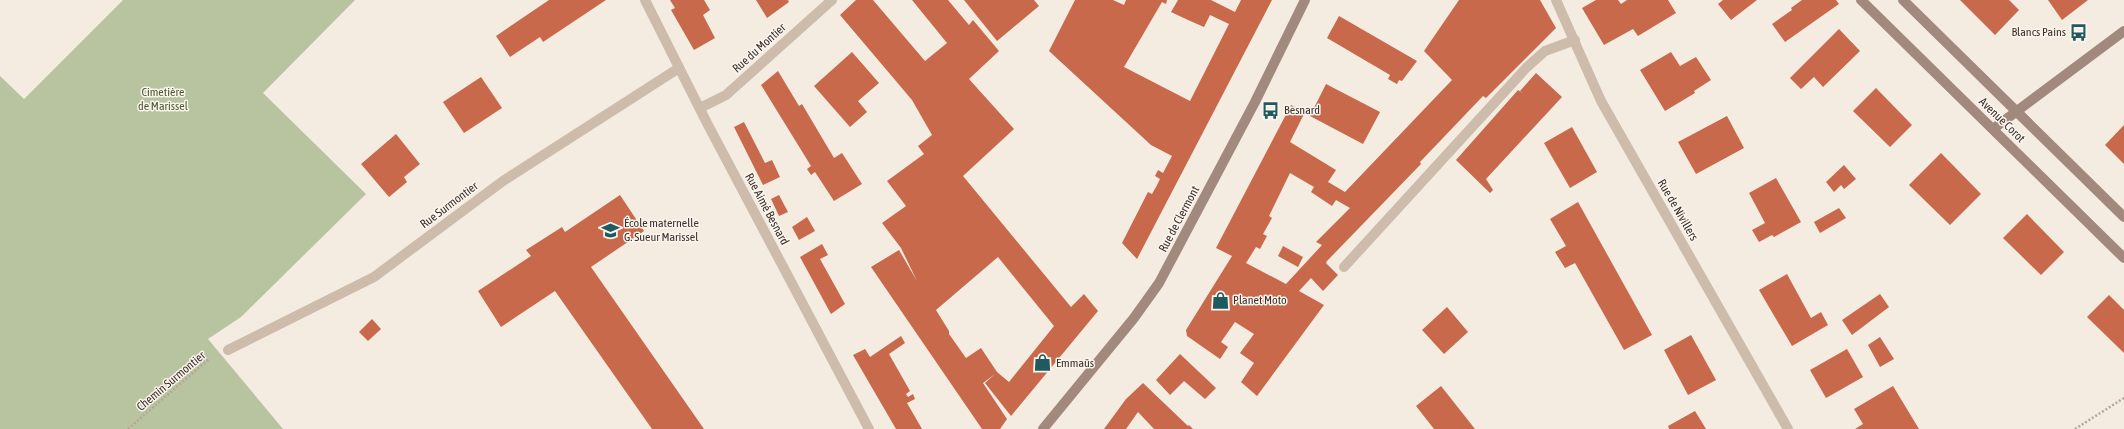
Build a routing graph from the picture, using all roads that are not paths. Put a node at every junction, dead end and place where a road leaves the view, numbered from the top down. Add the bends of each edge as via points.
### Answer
1 (645, 0) edge
2 (832, 0) edge
3 (1305, 0) edge
4 (1556, 0) edge
5 (1861, 0) edge
6 (1903, 0) edge
7 (2124, 31) edge
8 (1575, 40) junction
9 (679, 68) junction
10 (700, 108) junction
11 (2016, 111) junction
12 (1993, 129) junction
13 (2124, 217) edge
14 (2124, 258) edge
15 (1344, 268) dead end
16 (228, 350) road end
17 (869, 429) edge
18 (1043, 429) edge
19 (1788, 429) edge

1 - 9 street, Rue Aimé Besnard
2 - 10 street, Rue du Montier via 726,95
3 - 18 street, Rue de Clermont via 1159,283
4 - 8 street, Rue de Nivillers
5 - 12 street, Avenue Corot
6 - 11 street, Avenue Corot
7 - 11 street
8 - 15 street via 1545,51 1526,68
8 - 19 street, Rue de Nivillers via 1586,71 1601,101
9 - 10 street, Rue Aimé Besnard
9 - 16 street, Rue Surmontier via 503,181 374,277
10 - 17 street, Rue Aimé Besnard
11 - 12 street
11 - 13 street, Avenue Corot
12 - 14 street, Avenue Corot

